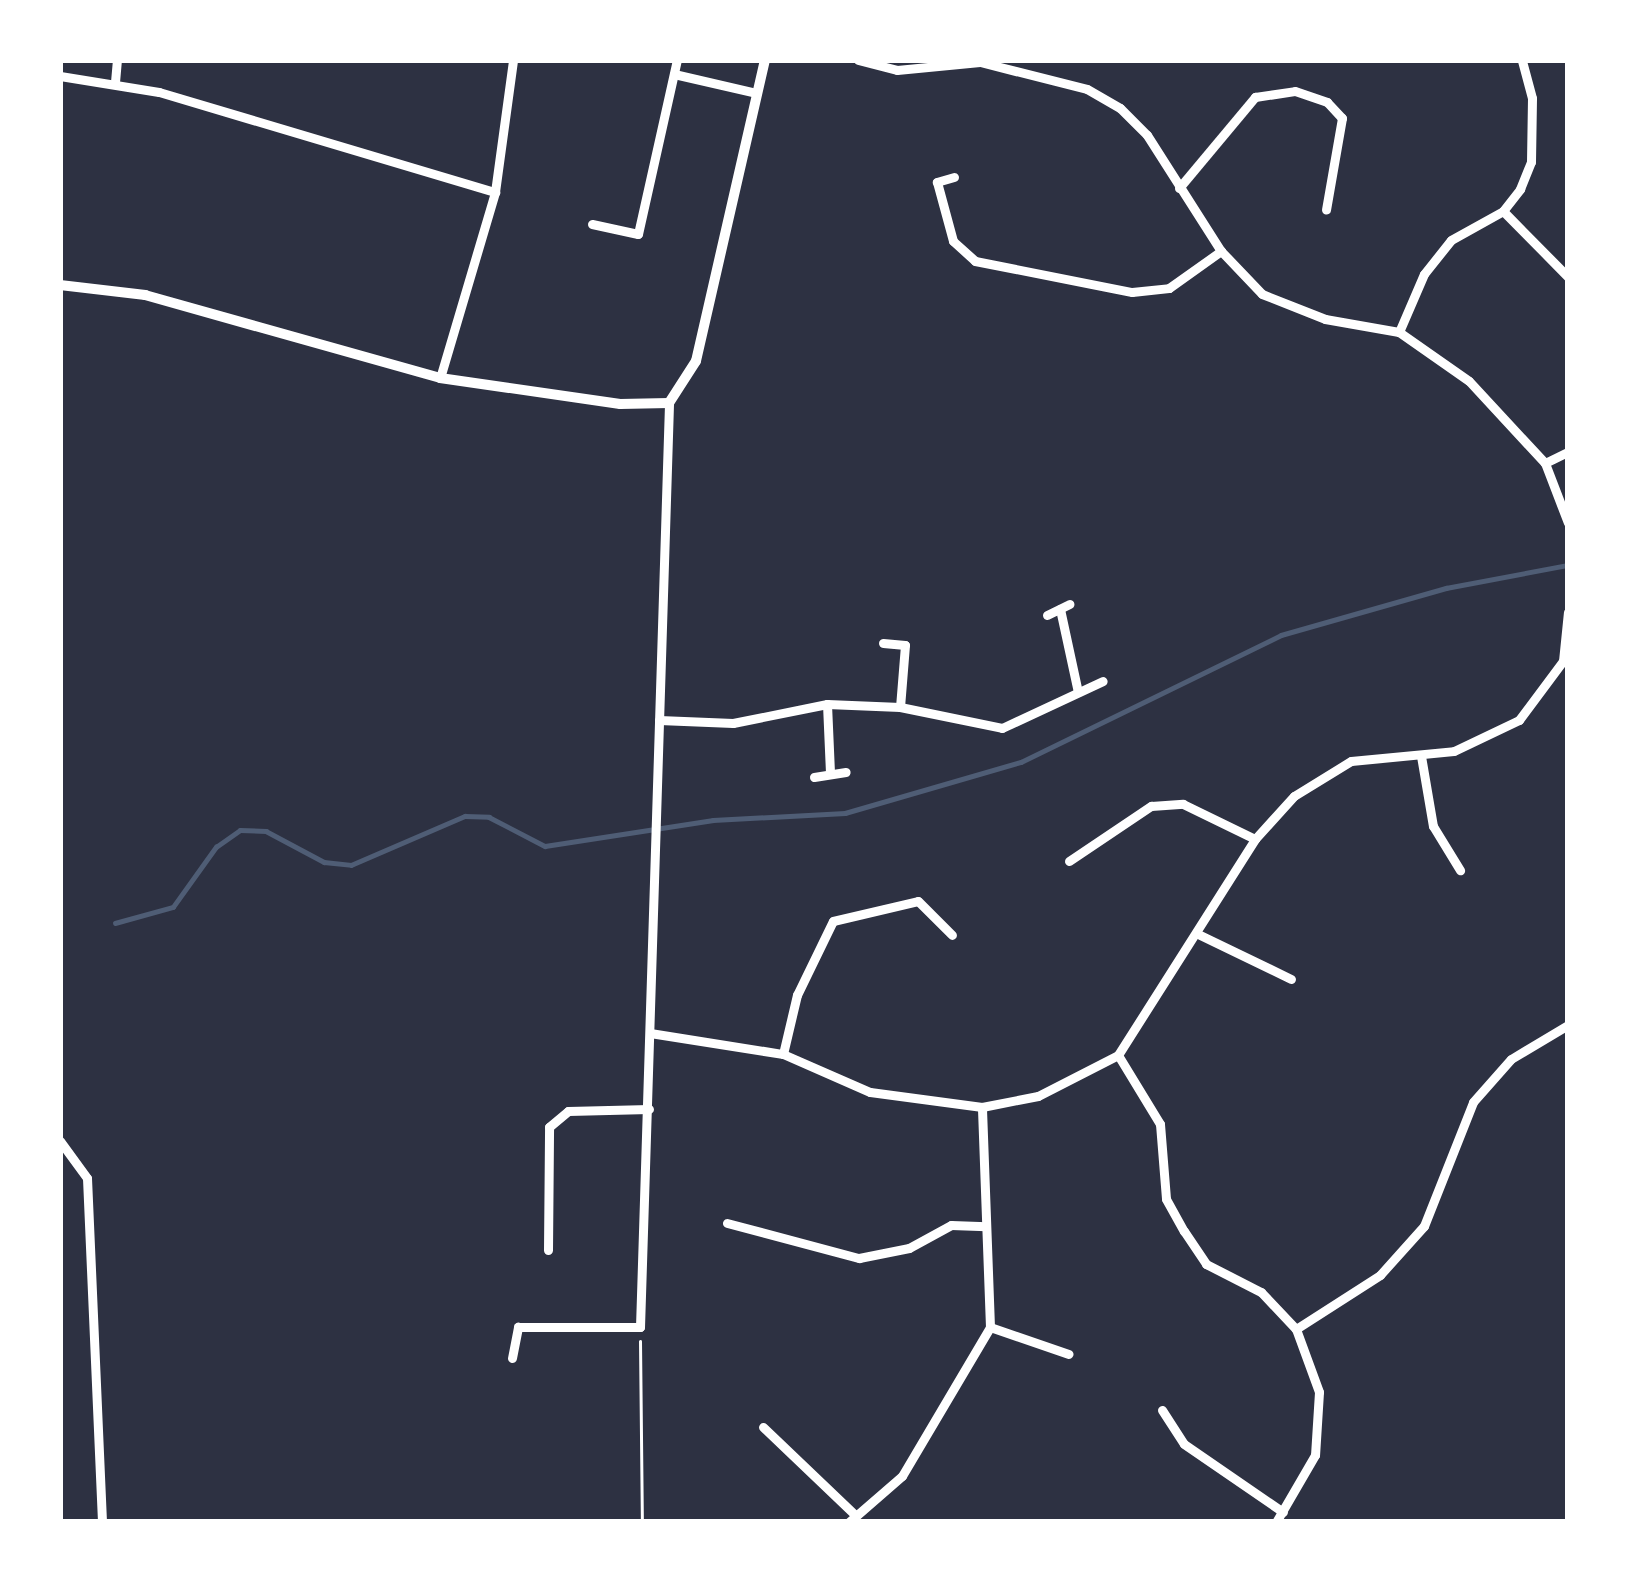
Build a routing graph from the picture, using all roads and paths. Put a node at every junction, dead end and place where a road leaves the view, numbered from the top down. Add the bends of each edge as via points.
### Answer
1 (117, 60) edge
2 (513, 60) edge
3 (677, 60) edge
4 (765, 60) edge
5 (858, 60) edge
6 (1522, 60) edge
7 (980, 61) edge
8 (674, 74) junction
9 (60, 76) edge
10 (115, 82) junction
11 (756, 93) junction
12 (954, 177) dead end
13 (1179, 188) junction
14 (494, 192) junction
15 (1326, 210) dead end
16 (1503, 211) junction
17 (592, 224) dead end
18 (1220, 251) junction
19 (1568, 277) edge
20 (60, 285) edge
21 (1400, 332) junction
22 (440, 378) junction
23 (669, 403) junction
24 (1568, 452) edge
25 (1545, 463) junction
26 (1568, 523) edge
27 (1568, 612) edge
28 (1047, 615) dead end
29 (883, 643) dead end
30 (1565, 662) edge
31 (1103, 682) dead end
32 (1078, 692) junction
33 (827, 704) junction
34 (900, 707) junction
35 (659, 720) junction
36 (1421, 757) junction
37 (846, 772) dead end
38 (830, 774) junction
39 (814, 777) dead end
40 (1255, 839) junction
41 (1070, 861) dead end
42 (1460, 870) dead end
43 (952, 935) dead end
44 (1200, 935) junction
45 (1291, 979) dead end
46 (1568, 1024) edge
47 (650, 1033) junction
48 (783, 1054) junction
49 (1118, 1055) junction
50 (982, 1107) junction
51 (649, 1109) junction
52 (60, 1141) edge
53 (727, 1223) dead end
54 (986, 1226) junction
55 (548, 1250) dead end
56 (640, 1327) junction
57 (990, 1327) junction
58 (1296, 1330) junction
59 (1069, 1354) dead end
60 (512, 1358) dead end
61 (1162, 1410) dead end
62 (763, 1427) dead end
63 (1280, 1517) edge
64 (852, 1518) edge
65 (102, 1522) edge
66 (642, 1522) edge

1 - 10 street
2 - 14 street
3 - 8 street
4 - 11 street
5 - 7 street via 897,70
6 - 16 street via 1532,98 1531,162
7 - 13 street via 1087,89 1120,108
8 - 11 street
8 - 17 street via 638,234
9 - 10 street
10 - 14 street
11 - 23 street via 696,361
12 - 18 street via 937,182 952,241 975,261 1132,292 1169,288
13 - 15 street via 1255,97 1295,91 1327,102 1342,118
13 - 18 street
14 - 22 street
16 - 19 street
16 - 21 street via 1450,240 1424,274
18 - 21 street via 1262,294 1325,319
20 - 22 street via 145,296
21 - 25 street via 1508,416
22 - 23 street via 620,404
23 - 35 street
24 - 25 street
25 - 26 street
27 - 30 street
28 - 32 street via 1065,607
29 - 34 street via 905,645
30 - 36 street via 1519,720 1474,744
31 - 32 street
32 - 34 street via 1002,728
33 - 34 street
33 - 35 street via 733,723
33 - 38 street
35 - 47 street
36 - 40 street via 1351,761 1294,796
36 - 42 street via 1433,826
37 - 38 street
38 - 39 street
40 - 41 street via 1183,804 1150,806
40 - 44 street
43 - 48 street via 918,901 833,921 797,995
44 - 45 street
44 - 49 street
46 - 58 street via 1511,1059 1473,1102 1424,1226 1380,1275
47 - 48 street
47 - 51 street
48 - 50 street via 870,1092
49 - 50 street via 1039,1096
49 - 58 street via 1160,1124 1166,1199 1184,1231 1206,1264 1261,1292
50 - 54 street
51 - 55 street via 568,1111 550,1127
51 - 56 street
52 - 65 street via 87,1178
53 - 54 street via 859,1258 909,1248 951,1226
54 - 57 street
56 - 60 street via 518,1327
56 - 66 path
57 - 59 street
57 - 64 street via 902,1476
58 - 63 street via 1319,1392 1316,1455
61 - 63 street via 1184,1444
62 - 64 street

